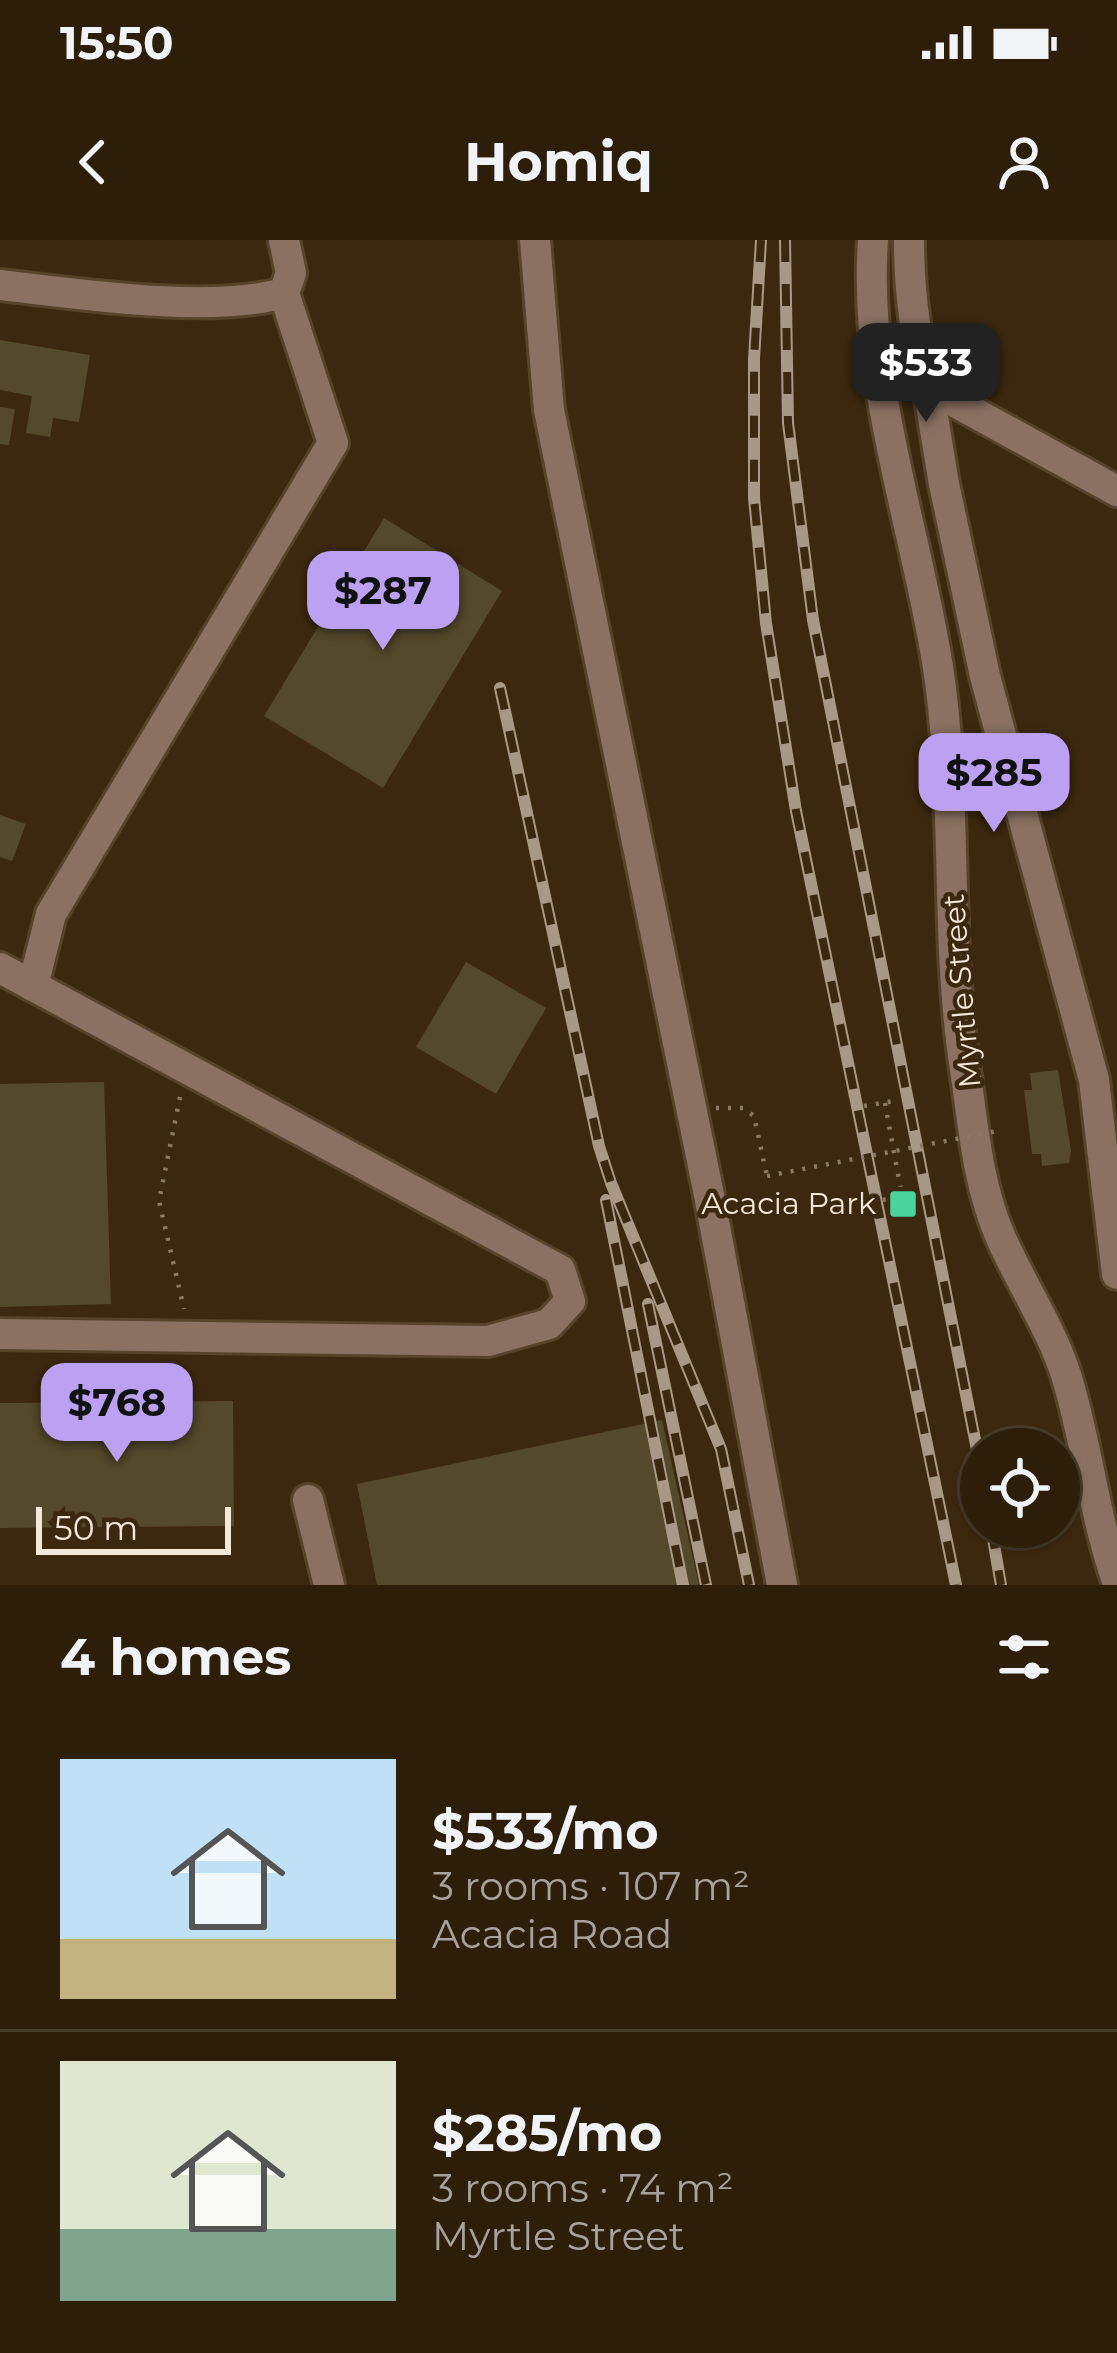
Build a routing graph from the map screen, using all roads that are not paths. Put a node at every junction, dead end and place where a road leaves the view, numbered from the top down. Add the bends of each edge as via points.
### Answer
1 (284, 240) edge
2 (535, 240) edge
3 (873, 240) edge
4 (910, 240) edge
5 (0, 285) edge
6 (284, 293) junction
7 (928, 387) junction
8 (1113, 480) edge
9 (0, 968) edge
10 (33, 986) junction
11 (1117, 1274) edge
12 (0, 1334) edge
13 (308, 1500) dead end
14 (1117, 1580) edge
15 (328, 1585) edge
16 (782, 1585) edge

1 - 6 street via 291,273
2 - 16 street via 549,410
3 - 14 street, Myrtle Street via 874,348 945,723 957,994 989,1207 1066,1373
4 - 7 street
5 - 6 street via 251,302
6 - 10 street via 333,443 51,914
7 - 8 street
7 - 11 street via 985,676 1094,1080
9 - 10 street
10 - 12 street via 560,1270 570,1301 550,1324 488,1341
13 - 15 street

